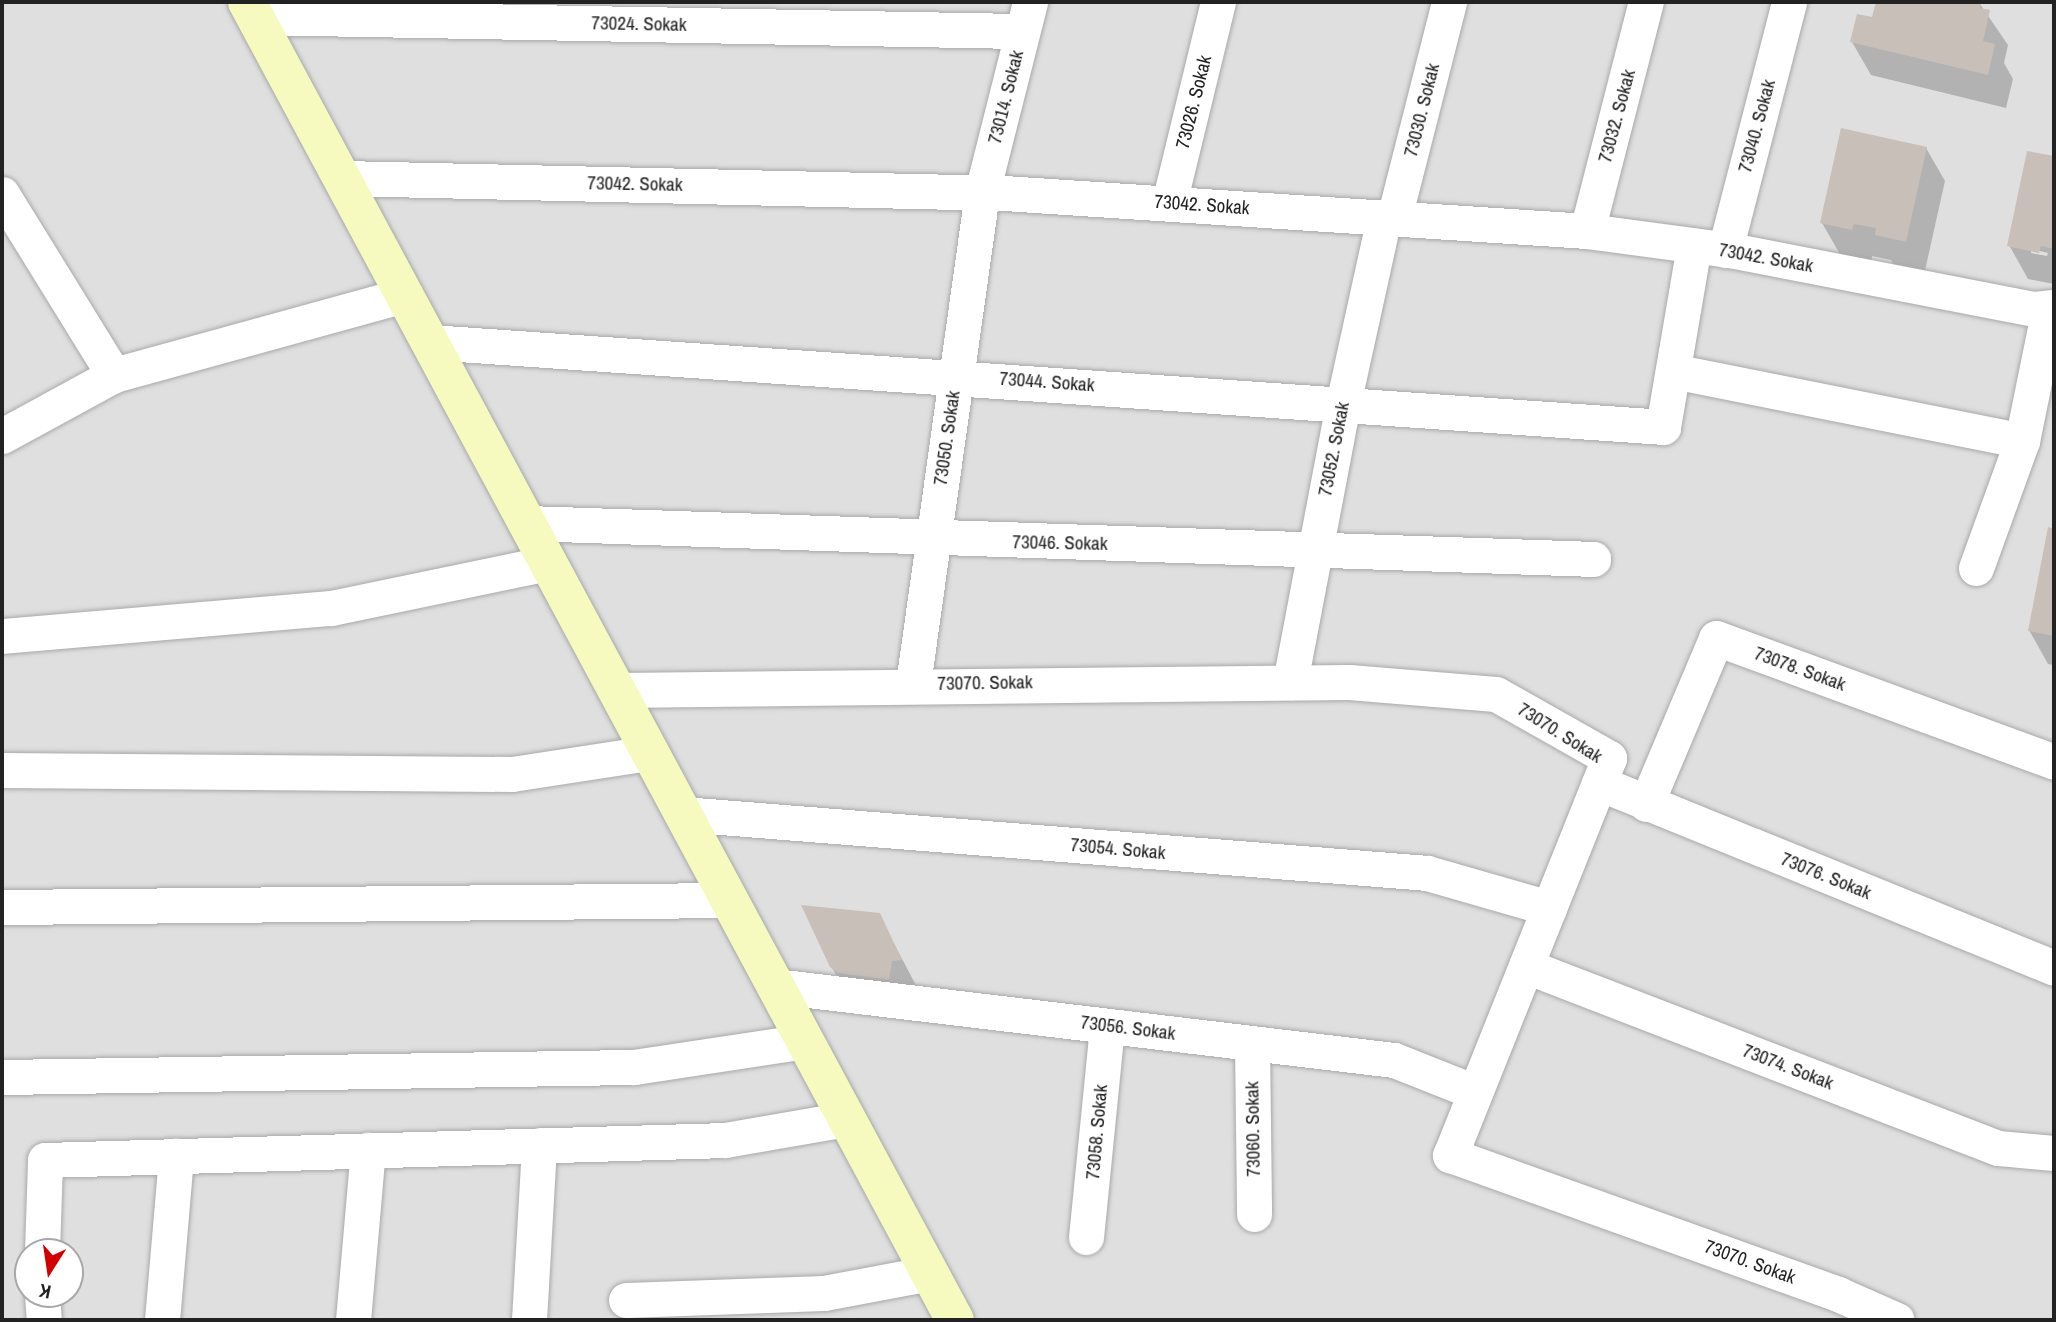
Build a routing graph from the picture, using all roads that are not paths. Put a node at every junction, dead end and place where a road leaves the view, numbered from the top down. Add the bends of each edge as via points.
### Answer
1 (1218, 2) edge
2 (1449, 2) edge
3 (1646, 2) edge
4 (1789, 2) edge
5 (251, 9) edge
6 (443, 11) edge
7 (1026, 16) edge
8 (342, 178) junction
9 (982, 192) junction
10 (2, 194) edge
11 (1169, 203) junction
12 (1389, 218) junction
13 (1587, 231) junction
14 (1710, 248) junction
15 (405, 295) junction
16 (2052, 307) edge
17 (430, 342) junction
18 (1673, 371) junction
19 (114, 375) junction
20 (955, 375) junction
21 (1343, 404) junction
22 (1663, 427) joint
23 (2, 436) edge
24 (2022, 442) junction
25 (527, 523) junction
26 (933, 539) junction
27 (1315, 549) junction
28 (1593, 559) dead end
29 (548, 563) junction
30 (1976, 568) dead end
31 (2, 636) edge
32 (1290, 682) junction
33 (913, 684) junction
34 (617, 690) junction
35 (650, 753) junction
36 (2054, 762) edge
37 (2, 770) edge
38 (1599, 783) junction
39 (1646, 804) junction
40 (683, 814) junction
41 (729, 900) junction
42 (2, 907) edge
43 (1549, 908) junction
44 (1525, 966) junction
45 (2054, 968) edge
46 (775, 986) junction
47 (1107, 1026) junction
48 (805, 1041) junction
49 (1252, 1043) junction
50 (2, 1077) edge
51 (1475, 1092) junction
52 (846, 1119) junction
53 (539, 1146) junction
54 (368, 1150) junction
55 (2054, 1153) edge
56 (176, 1156) junction
57 (1254, 1214) dead end
58 (1086, 1237) dead end
59 (42, 1238) edge
60 (930, 1273) junction
61 (626, 1300) dead end
62 (1833, 1307) edge
63 (162, 1320) edge
64 (353, 1320) edge
65 (529, 1320) edge
66 (955, 1320) edge
67 (1897, 1320) edge

1 - 11 street, 73026. Sokak
2 - 12 street, 73030. Sokak
3 - 13 street, 73032. Sokak
4 - 14 street, 73040. Sokak
5 - 6 street, 73024. Sokak
5 - 8 main road
6 - 7 street, 73024. Sokak
7 - 9 street, 73014. Sokak
8 - 9 street, 73042. Sokak
8 - 15 main road
9 - 11 street, 73042. Sokak
9 - 20 street, 73050. Sokak
10 - 19 street
11 - 12 street, 73042. Sokak
12 - 13 street, 73042. Sokak
12 - 21 street, 73052. Sokak
13 - 14 street, 73042. Sokak
14 - 16 street, 73042. Sokak
14 - 18 street, 73040. Sokak
15 - 17 main road
15 - 19 street
16 - 24 street
17 - 20 street, 73044. Sokak
17 - 25 main road
18 - 22 street, 73040. Sokak
18 - 24 street
19 - 23 street
20 - 21 street, 73044. Sokak
20 - 26 street, 73050. Sokak
21 - 22 street, 73044. Sokak
21 - 27 street, 73052. Sokak
24 - 30 street
25 - 26 street, 73046. Sokak
25 - 29 main road
26 - 27 street, 73046. Sokak
26 - 33 street, 73050. Sokak
27 - 28 street, 73046. Sokak
27 - 32 street, 73052. Sokak
29 - 31 street via 331,608
29 - 34 main road
32 - 33 street, 73070. Sokak
32 - 38 street, 73070. Sokak via 1496,694 1609,758
33 - 34 street, 73070. Sokak
34 - 35 main road
35 - 37 street via 512,774
35 - 40 main road
36 - 39 street, 73078. Sokak via 1716,638
38 - 39 street, 73076. Sokak
38 - 43 street, 73070. Sokak
39 - 45 street, 73076. Sokak
40 - 41 main road
40 - 43 street, 73054. Sokak via 1427,873
41 - 42 street
41 - 46 main road
43 - 44 street, 73070. Sokak
44 - 51 street, 73070. Sokak
44 - 55 street, 73074. Sokak via 1998,1148
46 - 47 street, 73056. Sokak
46 - 48 main road
47 - 49 street, 73056. Sokak
47 - 58 street, 73058. Sokak
48 - 50 street via 634,1067
48 - 52 main road
49 - 51 street, 73056. Sokak via 1394,1060
49 - 57 street, 73060. Sokak
51 - 62 street, 73070. Sokak via 1450,1155
52 - 53 street via 724,1140
52 - 60 main road
53 - 54 street
53 - 65 street
54 - 56 street
54 - 64 street
56 - 59 street via 45,1160
56 - 63 street
60 - 61 street via 824,1293
60 - 66 main road
62 - 67 street, 73070. Sokak

